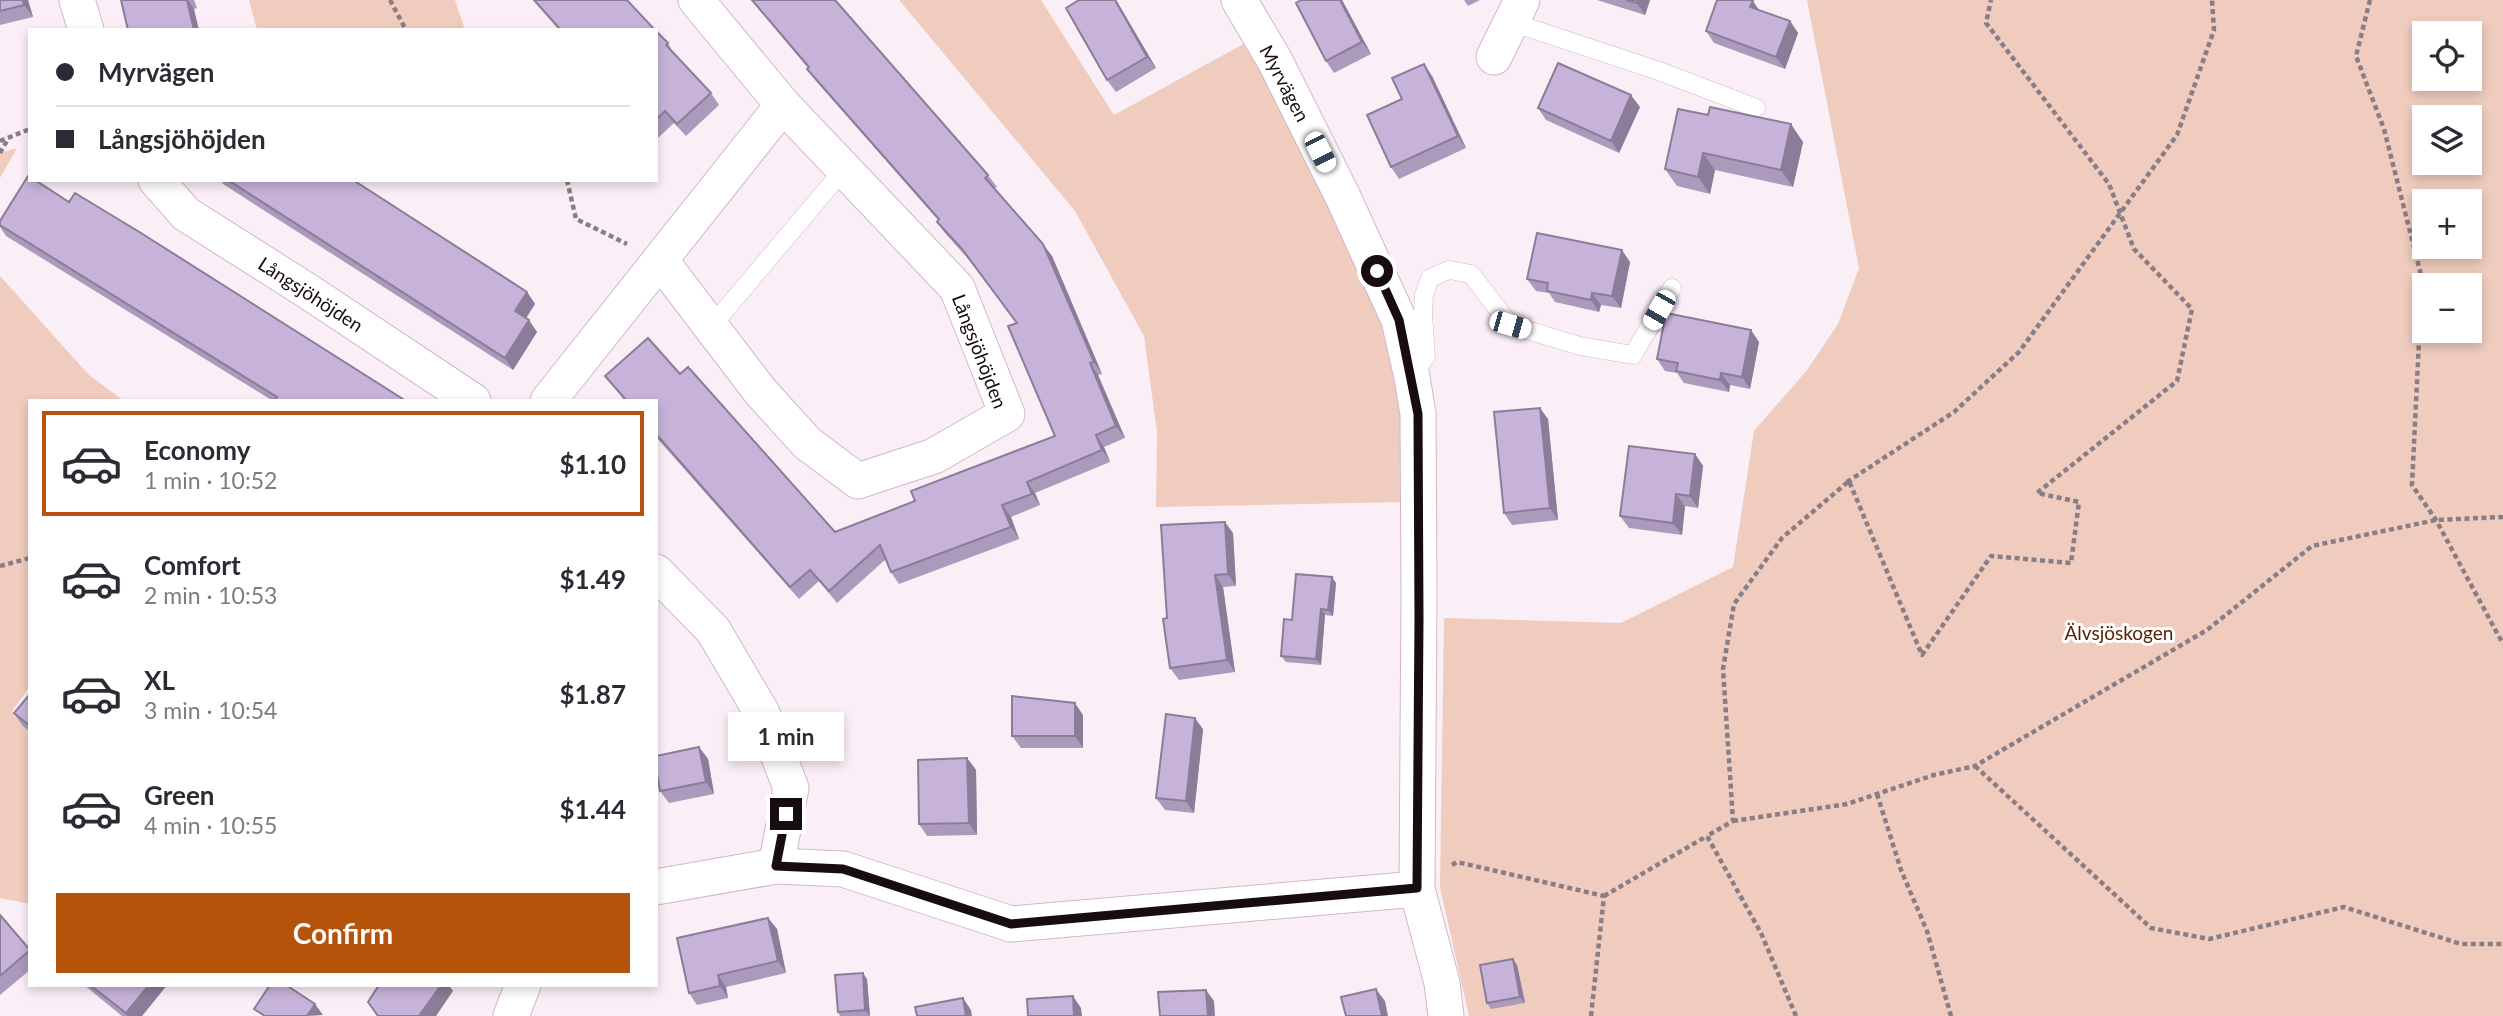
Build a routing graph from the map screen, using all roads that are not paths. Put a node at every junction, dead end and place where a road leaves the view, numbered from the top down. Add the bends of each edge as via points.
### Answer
1 (78, 0) edge
2 (696, 0) edge
3 (1239, 0) edge
4 (1517, 11) edge
5 (85, 28) edge
6 (1494, 57) dead end
7 (783, 105) junction
8 (1756, 108) dead end
9 (844, 169) junction
10 (158, 182) edge
11 (660, 260) junction
12 (1672, 288) dead end
13 (710, 328) junction
14 (1412, 377) junction
15 (470, 399) edge
16 (550, 399) edge
17 (658, 574) edge
18 (776, 866) junction
19 (658, 887) edge
20 (1417, 888) junction
21 (522, 987) edge
22 (511, 1016) edge
23 (1446, 1016) edge

1 - 5 street
2 - 7 street, Långsjöhöjden
3 - 14 street, Myrvägen via 1343,197 1399,320
4 - 6 street
4 - 8 lane
7 - 9 street, Långsjöhöjden
7 - 11 street
9 - 13 lane
9 - 13 street, Långsjöhöjden via 957,288 1007,414 934,456 858,481 807,443
10 - 15 street, Långsjöhöjden via 186,214
11 - 13 street, Långsjöhöjden
11 - 16 street
12 - 14 lane via 1633,355 1580,346 1510,325 1471,274 1449,270 1430,278 1423,314 1426,356
14 - 20 street, Myrvägen via 1418,414
17 - 18 street via 713,630 762,713 791,788
18 - 19 street
18 - 20 street via 843,869 1011,924
20 - 23 street, Myrvägen
21 - 22 street

